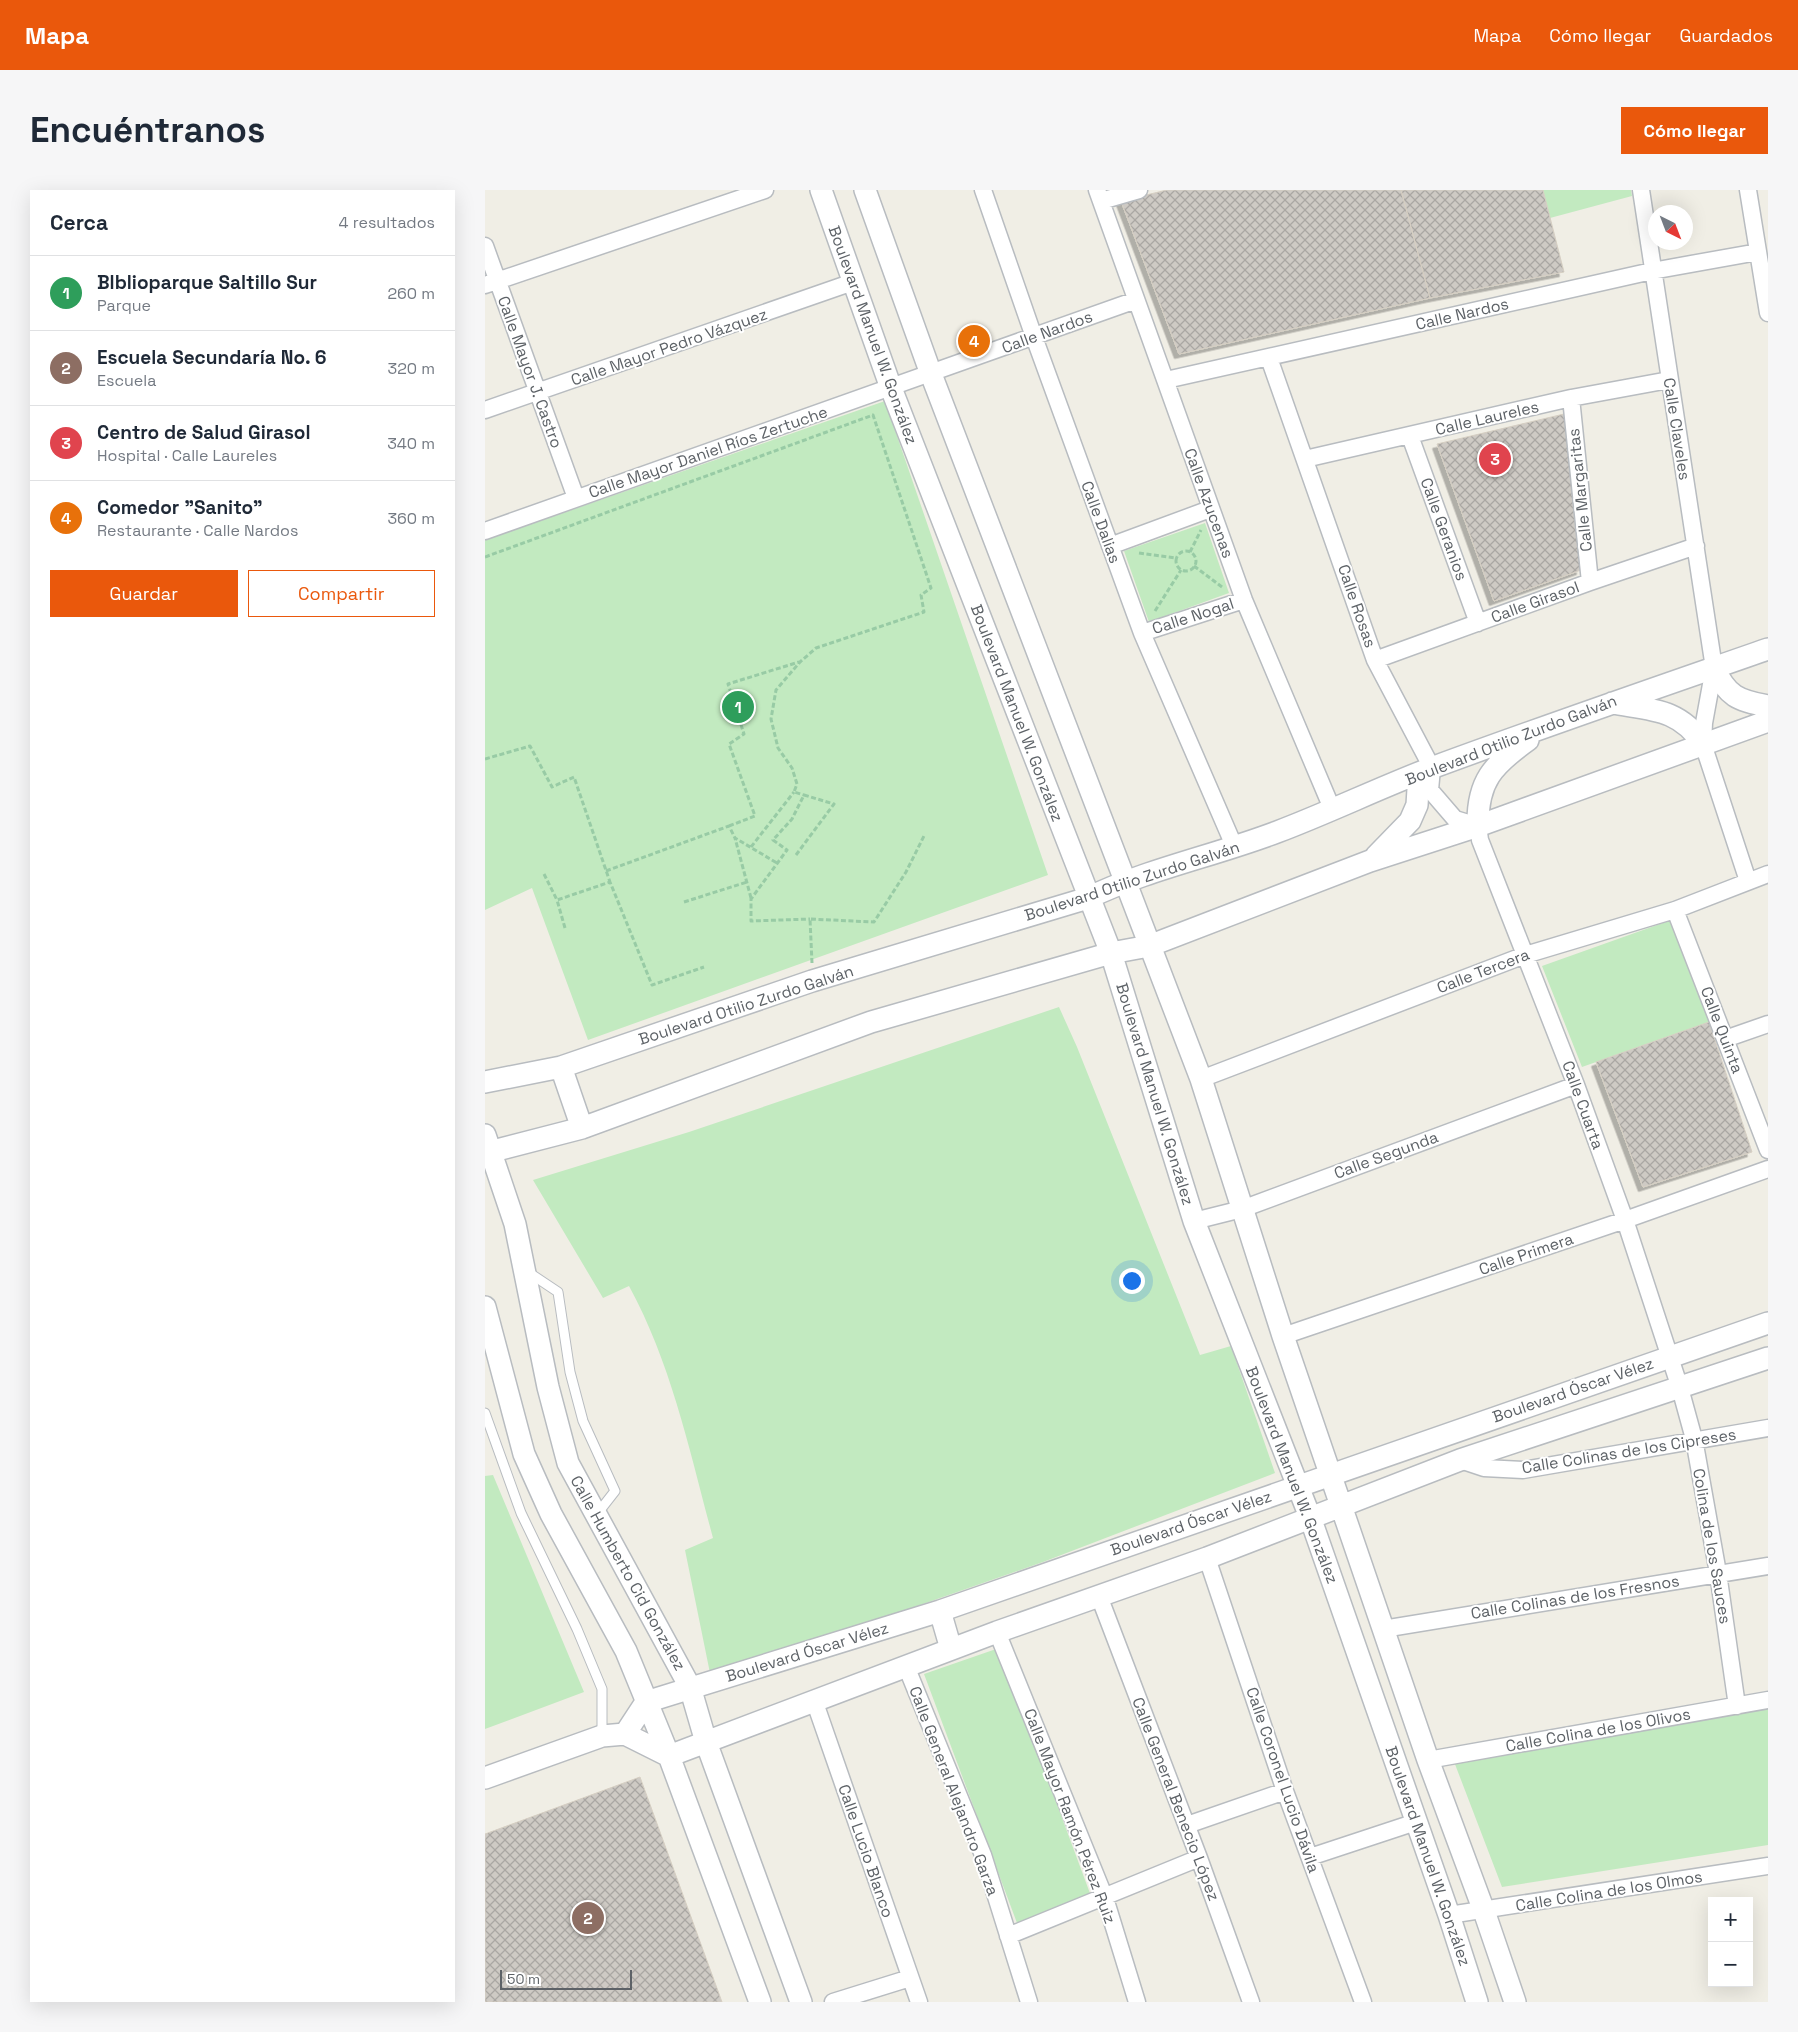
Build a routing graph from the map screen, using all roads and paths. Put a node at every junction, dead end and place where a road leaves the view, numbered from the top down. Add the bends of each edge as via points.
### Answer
1 (765, 190) edge
2 (821, 190) edge
3 (865, 190) edge
4 (983, 190) edge
5 (1139, 190) edge
6 (1641, 190) edge
7 (1748, 190) edge
8 (1099, 195) edge
9 (485, 246) edge
10 (1759, 252) junction
11 (1651, 271) junction
12 (853, 282) junction
13 (491, 283) edge
14 (1136, 300) junction
15 (1768, 313) edge
16 (1034, 337) junction
17 (1269, 358) junction
18 (931, 374) junction
19 (1166, 380) junction
20 (1669, 380) junction
21 (891, 388) junction
22 (537, 393) junction
23 (1571, 398) junction
24 (485, 410) edge
25 (1410, 436) junction
26 (1305, 459) junction
27 (576, 498) junction
28 (1207, 516) junction
29 (485, 531) edge
30 (1110, 546) junction
31 (1696, 546) junction
32 (1133, 552) dead end
33 (1191, 552) junction
34 (485, 557) edge
35 (1176, 558) junction
36 (1194, 566) junction
37 (1181, 570) junction
38 (1590, 582) junction
39 (1237, 596) junction
40 (1153, 614) dead end
41 (1478, 622) junction
42 (1142, 633) junction
43 (1768, 649) edge
44 (1375, 660) junction
45 (800, 662) junction
46 (1714, 668) junction
47 (1609, 702) junction
48 (1768, 706) edge
49 (1768, 721) edge
50 (1545, 728) junction
51 (1703, 744) junction
52 (485, 759) edge
53 (1432, 768) junction
54 (793, 792) junction
55 (804, 795) junction
56 (1333, 811) junction
57 (729, 826) junction
58 (1478, 826) junction
59 (923, 836) dead end
60 (735, 838) junction
61 (751, 847) junction
62 (1235, 848) junction
63 (796, 855) dead end
64 (1370, 862) junction
65 (777, 863) junction
66 (606, 871) junction
67 (544, 874) dead end
68 (1768, 874) edge
69 (1124, 880) junction
70 (610, 882) junction
71 (747, 882) junction
72 (1748, 882) junction
73 (1088, 898) junction
74 (751, 899) junction
75 (557, 900) junction
76 (684, 902) dead end
77 (1675, 910) junction
78 (810, 919) junction
79 (565, 928) dead end
80 (1149, 946) junction
81 (1111, 953) junction
82 (1525, 955) junction
83 (704, 967) dead end
84 (812, 981) junction
85 (1768, 1024) edge
86 (1725, 1039) junction
87 (561, 1067) junction
88 (1201, 1079) junction
89 (485, 1082) edge
90 (1575, 1085) junction
91 (582, 1128) junction
92 (487, 1147) edge
93 (1768, 1150) edge
94 (1768, 1169) edge
95 (1242, 1209) junction
96 (1625, 1220) junction
97 (1195, 1221) junction
98 (524, 1270) junction
99 (485, 1307) edge
100 (1768, 1322) edge
101 (1283, 1336) junction
102 (1670, 1356) junction
103 (1768, 1358) edge
104 (1680, 1388) junction
105 (485, 1413) edge
106 (1768, 1428) edge
107 (1694, 1439) junction
108 (1460, 1460) junction
109 (1331, 1473) junction
110 (1298, 1486) junction
111 (1342, 1504) junction
112 (597, 1514) junction
113 (1309, 1517) junction
114 (1207, 1558) junction
115 (1768, 1566) edge
116 (1718, 1573) junction
117 (1099, 1596) junction
118 (939, 1611) junction
119 (1383, 1629) junction
120 (997, 1632) junction
121 (951, 1649) junction
122 (906, 1666) junction
123 (690, 1687) junction
124 (814, 1700) junction
125 (1768, 1700) edge
126 (646, 1702) junction
127 (1737, 1706) junction
128 (625, 1734) junction
129 (602, 1736) junction
130 (706, 1742) junction
131 (669, 1756) junction
132 (1428, 1760) junction
133 (485, 1778) edge
134 (1285, 1791) junction
135 (1417, 1822) junction
136 (1187, 1826) junction
137 (1310, 1857) junction
138 (1199, 1858) junction
139 (1768, 1866) edge
140 (1105, 1898) junction
141 (1484, 1910) junction
142 (1449, 1915) junction
143 (1008, 1936) junction
144 (910, 1978) junction
145 (760, 2002) edge
146 (801, 2002) edge
147 (833, 2002) edge
148 (919, 2002) edge
149 (1029, 2002) edge
150 (1137, 2002) edge
151 (1251, 2002) edge
152 (1363, 2002) edge
153 (1477, 2002) edge
154 (1515, 2002) edge

1 - 13 street
2 - 12 street, Boulevard Manuel W. González
3 - 18 street, Boulevard Manuel W. González
4 - 16 street, Calle Dalias
5 - 8 street
6 - 11 street, Calle Claveles
7 - 10 street
8 - 14 street, Calle Azucenas
9 - 13 street, Calle Mayor J. Castro
10 - 11 street, Calle Nardos
10 - 15 street
11 - 17 street, Calle Nardos
11 - 20 street, Calle Claveles
12 - 21 street, Boulevard Manuel W. González
12 - 22 street, Calle Mayor Pedro Vázquez
13 - 22 street, Calle Mayor J. Castro
14 - 16 street, Calle Nardos
14 - 19 street, Calle Azucenas
16 - 18 street, Calle Nardos
16 - 30 street, Calle Dalias
17 - 19 street, Calle Nardos
17 - 26 street, Calle Rosas
18 - 21 street, Calle Mayor Daniel Ríos Zertuche
18 - 69 street, Boulevard Manuel W. González
19 - 28 street, Calle Azucenas
20 - 23 street, Calle Laureles
20 - 31 street, Calle Claveles
21 - 27 street, Calle Mayor Daniel Ríos Zertuche
21 - 73 street, Boulevard Manuel W. González
22 - 24 street, Calle Mayor Pedro Vázquez
22 - 27 street, Calle Mayor J. Castro
23 - 25 street, Calle Laureles
23 - 38 street, Calle Margaritas
25 - 26 street, Calle Laureles
25 - 41 street, Calle Geranios
26 - 44 street, Calle Rosas
27 - 29 street, Calle Mayor Daniel Ríos Zertuche
28 - 30 street
28 - 33 path
28 - 39 street, Calle Azucenas
30 - 42 street, Calle Dalias
31 - 38 street, Calle Girasol
31 - 46 street, Calle Claveles
32 - 35 path
33 - 35 path via 1182,552
33 - 36 path via 1195,556
34 - 45 path via 873,415 931,588 921,595 924,612 816,648
35 - 37 path
36 - 37 path
36 - 39 path
37 - 40 path
38 - 41 street, Calle Girasol
39 - 42 street, Calle Nogal
39 - 56 street, Calle Azucenas
41 - 44 street, Calle Girasol
42 - 62 street, Calle Dalias
43 - 46 street, Boulevard Otilio Zurdo Galván
44 - 53 street, Calle Rosas
45 - 54 path via 776,690 771,720 778,748 792,768 797,784
45 - 57 path via 728,684 744,734 729,744 755,816
46 - 47 street, Boulevard Otilio Zurdo Galván
46 - 48 street via 1730,694 1746,702
46 - 51 street
47 - 50 street, Boulevard Otilio Zurdo Galván
47 - 51 street via 1678,718
49 - 51 street
50 - 53 street, Boulevard Otilio Zurdo Galván
50 - 58 street via 1507,756 1485,782 1479,798
51 - 58 street
51 - 72 street
52 - 66 path via 530,746 552,787 574,777
53 - 56 street, Boulevard Otilio Zurdo Galván
53 - 58 street, Calle Rosas via 1430,790 1439,802 1455,819
53 - 64 street via 1418,789 1417,805 1410,821
54 - 55 path
54 - 61 path
55 - 63 path via 834,804
55 - 65 path via 792,819 773,840 787,850
56 - 62 street, Boulevard Otilio Zurdo Galván
57 - 60 path
57 - 66 path
58 - 64 street
58 - 82 street, Calle Cuarta via 1480,840
59 - 78 path via 906,872 874,922
60 - 61 path
60 - 71 path
61 - 65 path
62 - 69 street, Boulevard Otilio Zurdo Galván
64 - 80 street
65 - 74 path
66 - 70 path
67 - 75 path
68 - 72 street, Calle Tercera
69 - 73 street, Boulevard Otilio Zurdo Galván
69 - 80 street, Boulevard Manuel W. González
70 - 75 path
70 - 83 path via 651,984
71 - 74 path
71 - 76 path
72 - 77 street, Calle Tercera
73 - 81 street, Boulevard Manuel W. González
73 - 84 street, Boulevard Otilio Zurdo Galván
74 - 78 path via 751,920
75 - 79 path
77 - 82 street, Calle Tercera
77 - 86 street, Calle Quinta
78 - 84 path
80 - 81 street
80 - 88 street, Boulevard Manuel W. González
81 - 91 street via 871,1022
81 - 97 street, Boulevard Manuel W. González
82 - 88 street, Calle Tercera
82 - 90 street, Calle Cuarta
84 - 87 street, Boulevard Otilio Zurdo Galván
85 - 86 street
86 - 93 street, Calle Quinta
87 - 89 street, Boulevard Otilio Zurdo Galván
87 - 91 street
88 - 95 street, Boulevard Manuel W. González
90 - 95 street, Calle Segunda
90 - 96 street, Calle Cuarta
91 - 92 street
92 - 98 street, Calle Humberto Cid González via 515,1224
94 - 96 street, Calle Primera
95 - 97 street, Calle Segunda
95 - 101 street, Boulevard Manuel W. González
96 - 101 street, Calle Primera
96 - 102 street, Calle Cuarta
97 - 110 street, Boulevard Manuel W. González
98 - 112 street, Calle Humberto Cid González via 548,1387 568,1462
98 - 112 lane via 558,1292 570,1372 583,1421 615,1491
99 - 126 street via 524,1454 551,1514 626,1651
100 - 102 street, Boulevard Óscar Vélez
101 - 109 street, Boulevard Manuel W. González
102 - 104 street, Calle Cuarta
102 - 109 street, Boulevard Óscar Vélez
103 - 104 street, Boulevard Óscar Vélez
104 - 107 street, Colina de los Sauces
104 - 108 street, Boulevard Óscar Vélez
105 - 129 lane via 521,1512 602,1689
106 - 107 street, Calle Colinas de los Cipreses
107 - 108 street, Calle Colinas de los Cipreses via 1523,1470 1484,1468
107 - 116 street, Colina de los Sauces
108 - 111 street, Boulevard Óscar Vélez
109 - 110 street, Boulevard Óscar Vélez
109 - 111 street, Boulevard Manuel W. González
110 - 113 street, Boulevard Manuel W. González
110 - 118 street, Boulevard Óscar Vélez
111 - 113 street, Boulevard Óscar Vélez
111 - 119 street, Boulevard Manuel W. González
112 - 123 street, Calle Humberto Cid González
113 - 114 street, Boulevard Óscar Vélez
113 - 135 street, Boulevard Manuel W. González
114 - 117 street, Boulevard Óscar Vélez
114 - 134 street, Calle Coronel Lucio Dávila
115 - 116 street, Calle Colinas de los Fresnos
116 - 119 street, Calle Colinas de los Fresnos
116 - 127 street, Colina de los Sauces
117 - 120 street, Boulevard Óscar Vélez
117 - 136 street, Calle General Benecio López
118 - 121 street
118 - 123 street, Boulevard Óscar Vélez
119 - 132 street, Boulevard Manuel W. González
120 - 121 street, Boulevard Óscar Vélez
120 - 140 street, Calle Mayor Ramón Pérez Ruiz
121 - 122 street, Boulevard Óscar Vélez
122 - 124 street, Boulevard Óscar Vélez
122 - 143 street, Calle General Alejandro Garza via 983,1855
123 - 126 street, Boulevard Óscar Vélez
123 - 130 street, Calle Humberto Cid González
124 - 130 street, Boulevard Óscar Vélez
124 - 144 street, Calle Lucio Blanco
125 - 127 street, Calle Colina de los Olivos
126 - 128 street
126 - 131 street
127 - 132 street, Calle Colina de los Olivos
128 - 129 street
128 - 131 street
129 - 133 street
130 - 131 street, Boulevard Óscar Vélez
130 - 146 street, Calle Humberto Cid González
131 - 145 street
132 - 141 street, Boulevard Manuel W. González
134 - 136 street
134 - 137 street, Calle Coronel Lucio Dávila
135 - 137 street
135 - 142 street, Boulevard Manuel W. González
136 - 138 street, Calle General Benecio López
137 - 152 street, Calle Coronel Lucio Dávila
138 - 140 street
138 - 151 street, Calle General Benecio López
139 - 141 street, Calle Colina de los Olmos
140 - 143 street
140 - 150 street, Calle Mayor Ramón Pérez Ruiz
141 - 142 street, Calle Colina de los Olmos
141 - 154 street, Boulevard Manuel W. González
142 - 153 street, Boulevard Manuel W. González
143 - 149 street, Calle General Alejandro Garza
144 - 147 street
144 - 148 street, Calle Lucio Blanco

